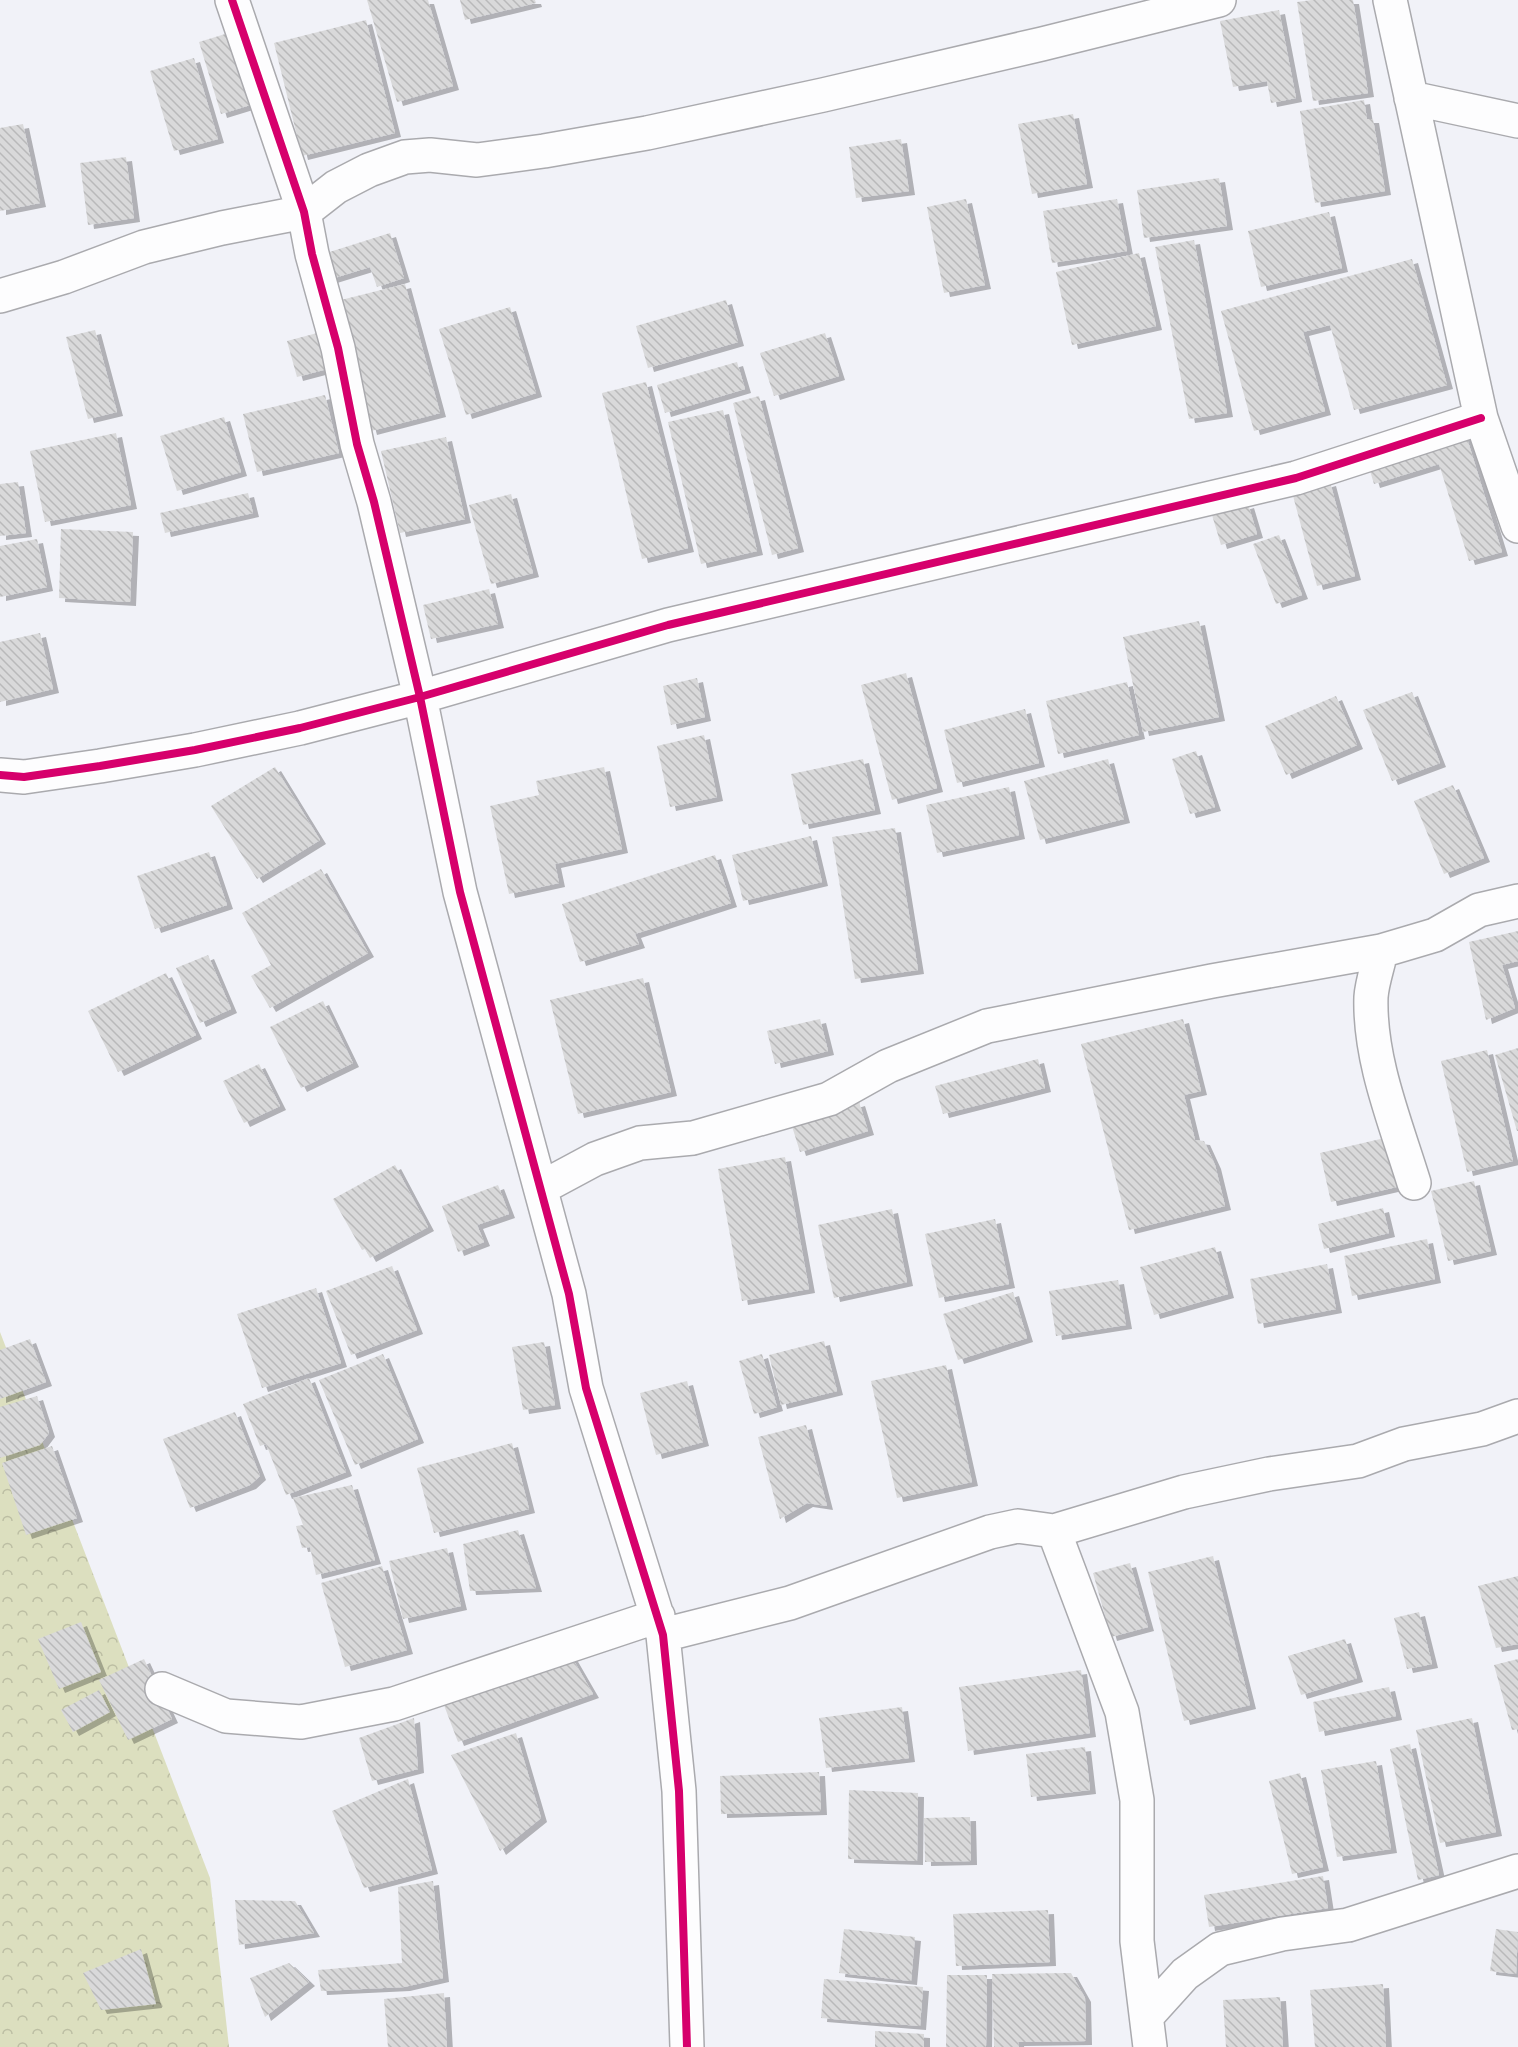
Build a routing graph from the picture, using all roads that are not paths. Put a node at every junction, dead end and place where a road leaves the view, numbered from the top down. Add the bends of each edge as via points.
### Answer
1 (232, 0) edge
2 (1219, 0) edge
3 (1390, 0) edge
4 (1411, 98) junction
5 (1518, 121) edge
6 (304, 212) junction
7 (0, 296) edge
8 (1481, 418) junction
9 (1518, 526) edge
10 (420, 697) junction
11 (0, 775) edge
12 (1518, 901) edge
13 (1381, 951) junction
14 (1414, 1183) dead end
15 (541, 1188) junction
16 (1518, 1416) edge
17 (1054, 1532) junction
18 (661, 1626) junction
19 (162, 1689) dead end
20 (1518, 1871) edge
21 (1149, 2032) edge
22 (687, 2047) edge

1 - 6 street
2 - 6 street via 915,74 647,133 477,160 430,155 405,157 336,187
3 - 4 street
4 - 5 street
4 - 8 street
6 - 7 street via 144,248
6 - 10 street
8 - 9 street
8 - 10 street via 1296,478 668,625
10 - 11 street via 195,750 24,777
10 - 15 street via 460,892
12 - 13 street via 1479,910 1435,935
13 - 14 street via 1371,996 1374,1038
13 - 15 street via 987,1026 888,1066 829,1099 693,1137 640,1143 595,1159
15 - 18 street via 569,1294 586,1388
16 - 17 street via 1482,1429 1404,1444 1358,1461 1184,1492
17 - 18 street via 1018,1526 790,1603
17 - 21 street via 1122,1712 1137,1800 1137,1941
18 - 19 street via 394,1704 301,1722 226,1716
18 - 22 street via 679,1791
20 - 21 street via 1348,1925 1282,1934 1220,1949 1185,1974

